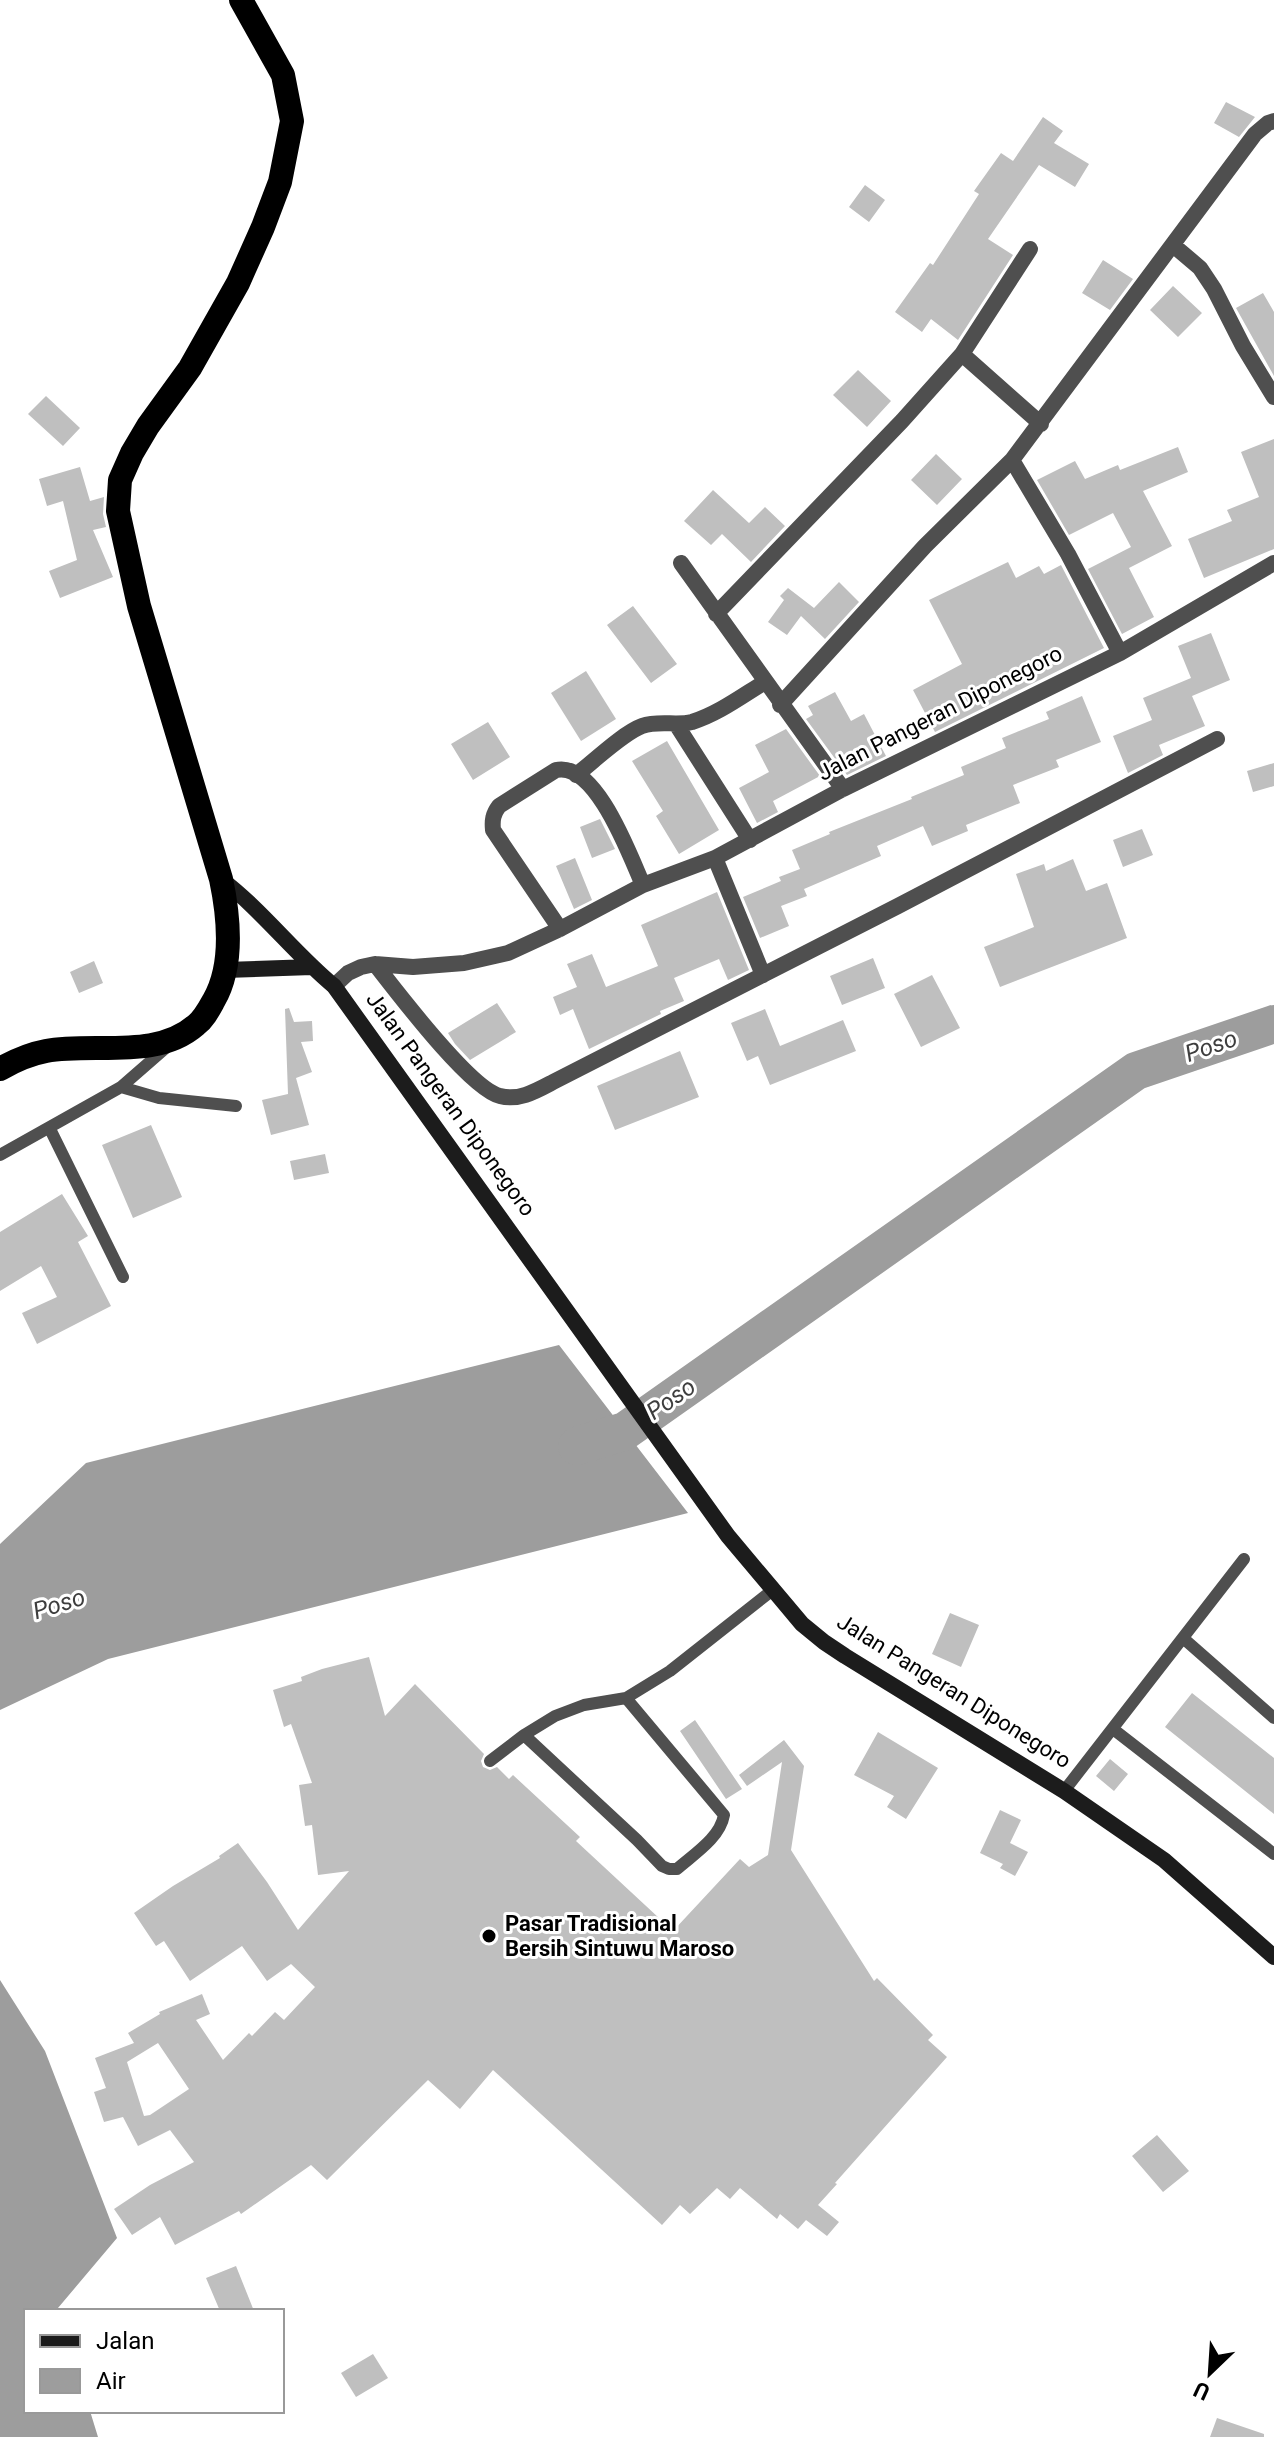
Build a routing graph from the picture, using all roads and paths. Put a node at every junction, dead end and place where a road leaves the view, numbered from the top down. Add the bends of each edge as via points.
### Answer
1 (241, 0) edge
2 (1274, 121) edge
3 (1173, 245) junction
4 (1030, 249) dead end
5 (962, 354) junction
6 (1274, 397) edge
7 (1041, 424) junction
8 (1012, 460) junction
9 (681, 563) dead end
10 (1274, 563) edge
11 (716, 614) junction
12 (1120, 653) junction
13 (765, 682) junction
14 (780, 705) junction
15 (676, 724) junction
16 (1217, 739) dead end
17 (576, 775) junction
18 (843, 789) junction
19 (750, 840) junction
20 (715, 858) junction
21 (221, 879) junction
22 (643, 885) junction
23 (560, 929) junction
24 (375, 964) junction
25 (312, 967) junction
26 (225, 970) junction
27 (763, 975) junction
28 (334, 986) junction
29 (173, 1041) junction
30 (0, 1069) edge
31 (121, 1087) junction
32 (236, 1106) dead end
33 (50, 1129) junction
34 (0, 1155) edge
35 (123, 1277) dead end
36 (1244, 1559) dead end
37 (774, 1589) junction
38 (1183, 1638) junction
39 (626, 1698) junction
40 (1274, 1718) edge
41 (1113, 1729) junction
42 (524, 1735) junction
43 (490, 1761) dead end
44 (1064, 1791) junction
45 (1274, 1854) edge
46 (1274, 1957) edge

1 - 21 highway via 283,75 292,121 280,182 232,295 132,453 120,480 118,511 139,606
2 - 3 street via 1255,134
3 - 6 street via 1200,268 1214,289
3 - 7 street
4 - 5 street
5 - 7 street
5 - 11 street
7 - 8 street
8 - 12 street
8 - 14 street via 925,546
9 - 11 street
10 - 12 street, Jalan Pangeran Diponegoro
11 - 13 street
12 - 18 street, Jalan Pangeran Diponegoro
13 - 14 street
13 - 15 street via 717,712
14 - 18 street
15 - 17 street via 642,726
15 - 19 street
16 - 27 street
17 - 22 street via 605,804
17 - 23 street via 556,770 499,806 492,820 493,830
18 - 19 street, Jalan Pangeran Diponegoro
19 - 20 street, Jalan Pangeran Diponegoro
20 - 22 street, Jalan Pangeran Diponegoro
20 - 27 street
21 - 25 street
21 - 26 highway via 228,921
22 - 23 street, Jalan Pangeran Diponegoro
23 - 24 street, Jalan Pangeran Diponegoro via 508,953 464,963
24 - 27 street via 440,1044 485,1089 511,1098 543,1087
24 - 28 street, Jalan Pangeran Diponegoro via 348,973
25 - 26 street
25 - 28 street
26 - 29 highway via 205,1015
28 - 37 street, Jalan Pangeran Diponegoro via 728,1536
29 - 30 highway via 46,1051
29 - 31 lane
31 - 32 lane via 159,1098
31 - 33 lane
33 - 34 lane
33 - 35 lane
36 - 38 lane
37 - 39 lane via 670,1671
37 - 44 street, Jalan Pangeran Diponegoro via 824,1642
38 - 40 lane
38 - 41 lane
39 - 42 lane via 584,1705
39 - 42 lane via 724,1815 713,1837 677,1869 662,1866
41 - 44 lane
41 - 45 lane
42 - 43 lane
44 - 46 street, Jalan Pangeran Diponegoro via 1164,1860

